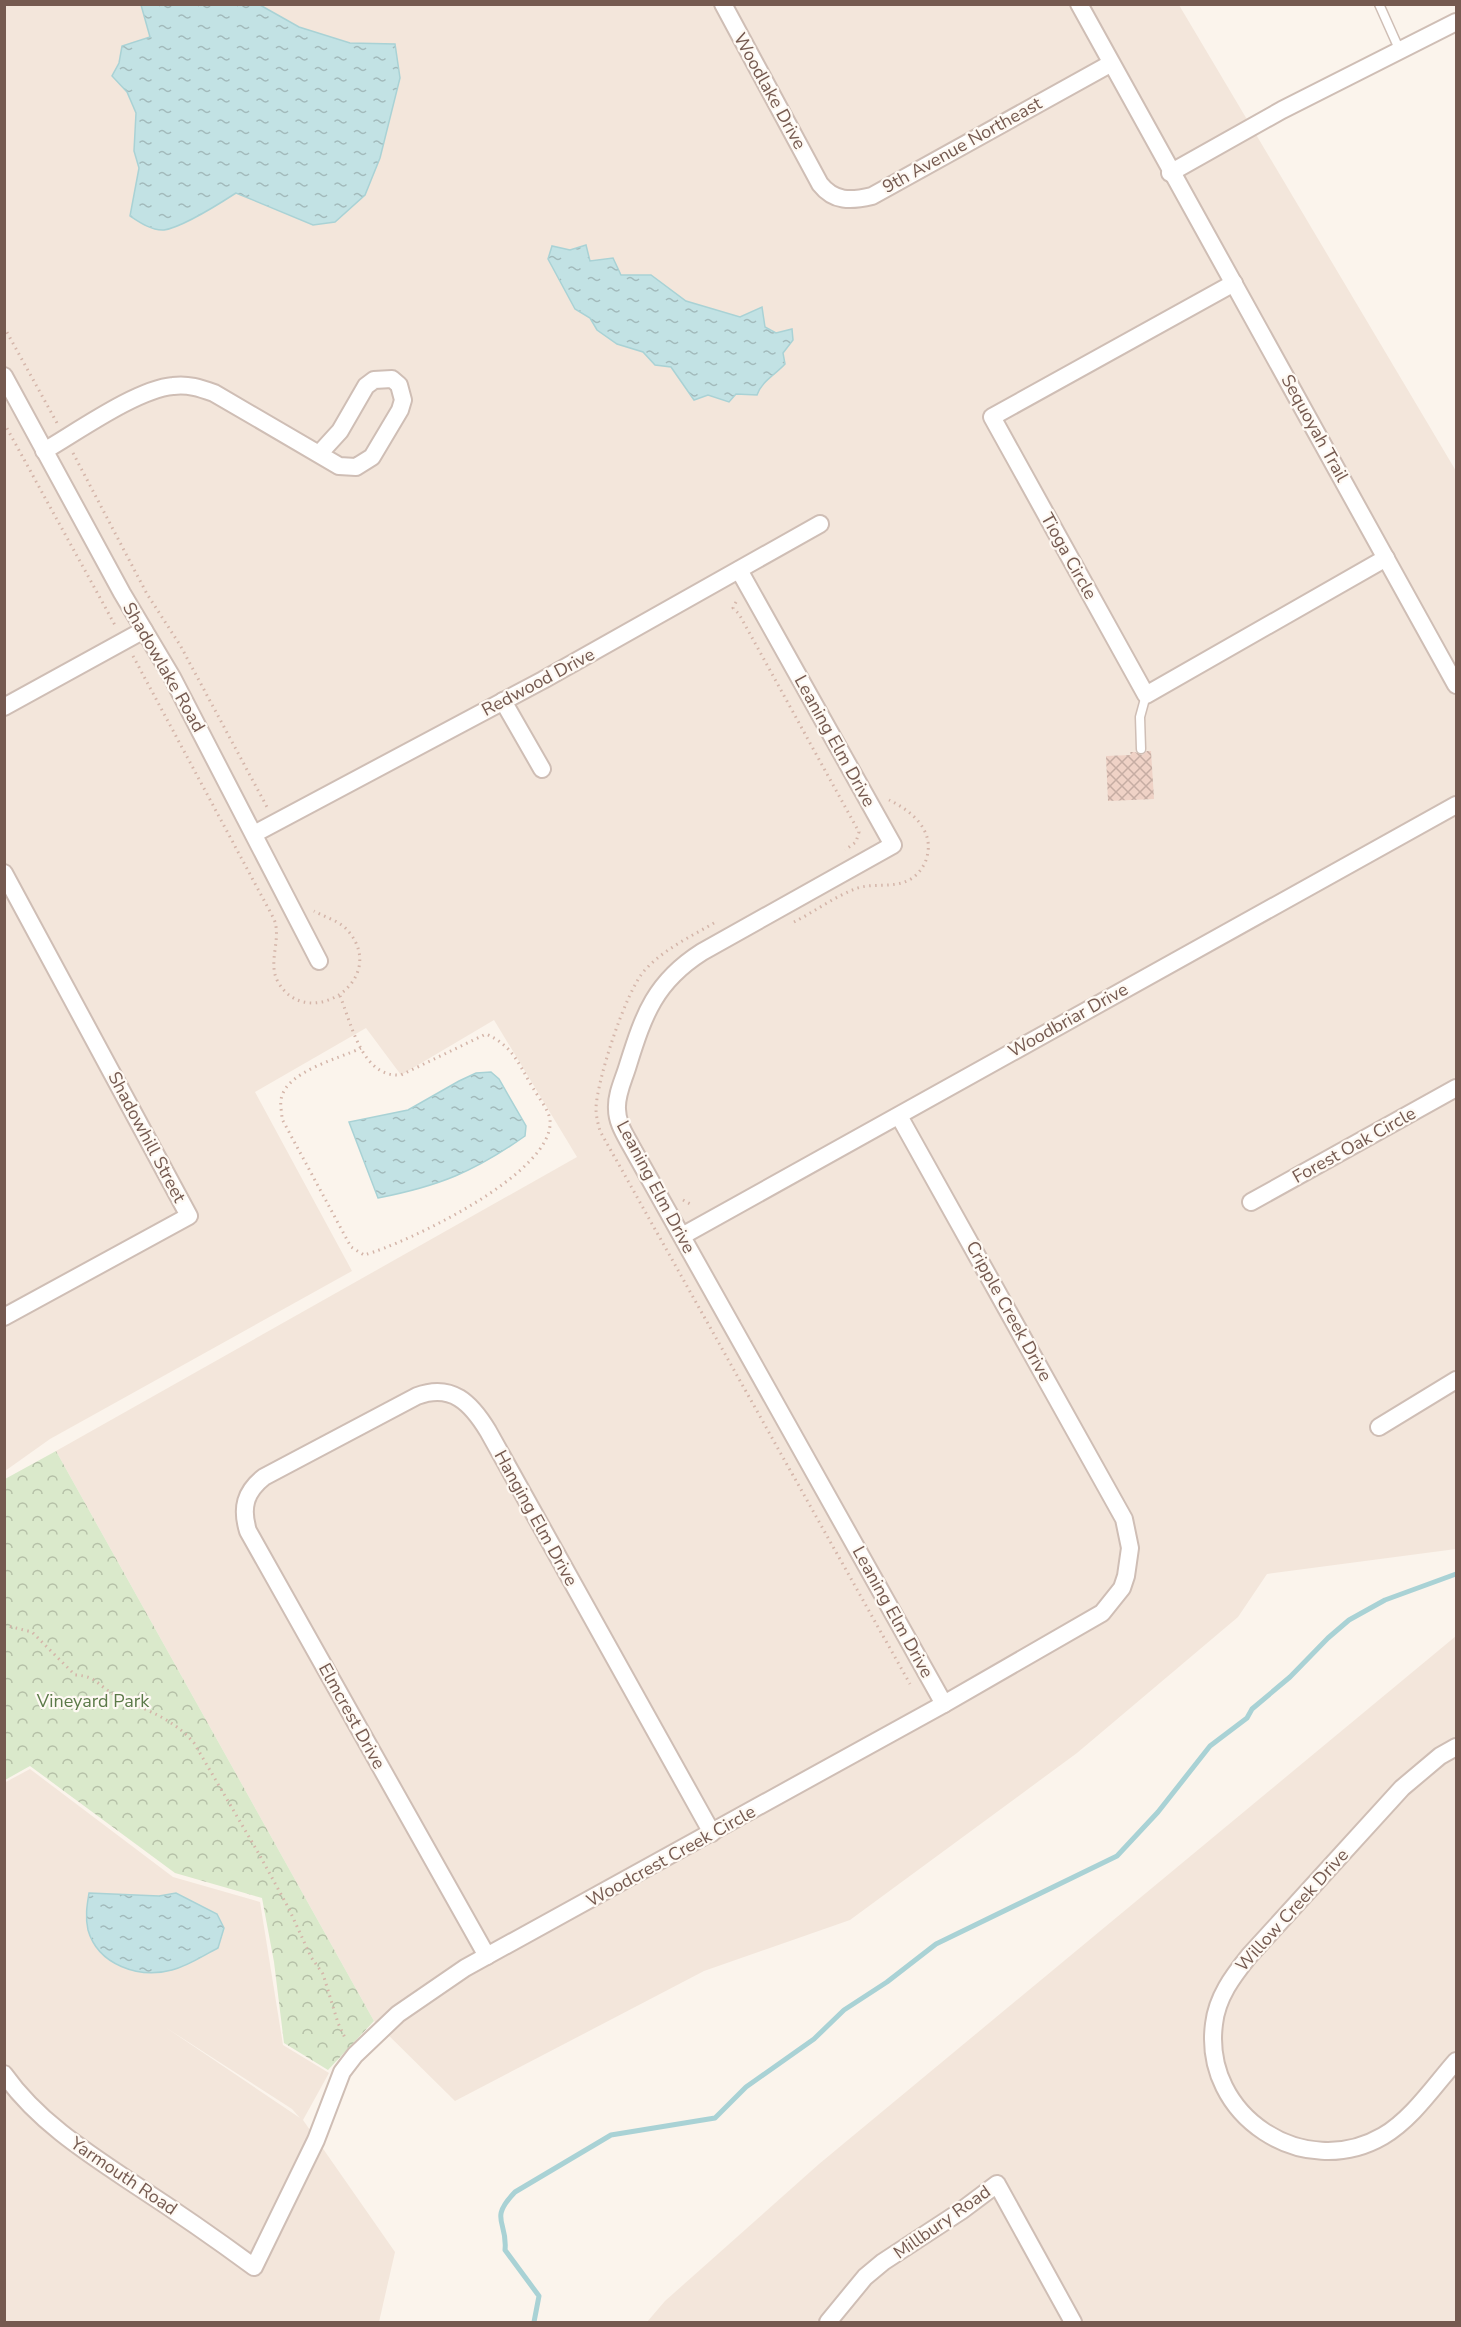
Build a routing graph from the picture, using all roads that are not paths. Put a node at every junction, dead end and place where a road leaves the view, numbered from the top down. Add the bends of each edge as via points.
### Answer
1 (723, 4) edge
2 (1079, 4) edge
3 (1379, 4) edge
4 (1456, 22) edge
5 (1400, 51) junction
6 (1110, 64) junction
7 (1170, 173) junction
8 (817, 178) joint
9 (1234, 283) junction
10 (4, 376) edge
11 (44, 451) junction
12 (319, 454) junction
13 (820, 524) dead end
14 (1386, 558) junction
15 (740, 570) junction
16 (144, 630) junction
17 (1451, 664) edge
18 (1456, 685) edge
19 (1146, 695) junction
20 (503, 701) junction
21 (4, 706) edge
22 (1141, 749) dead end
23 (542, 769) dead end
24 (1456, 805) edge
25 (254, 834) junction
26 (4, 873) edge
27 (319, 961) dead end
28 (1456, 1088) edge
29 (899, 1116) junction
30 (1251, 1202) dead end
31 (682, 1236) junction
32 (4, 1317) edge
33 (1456, 1380) edge
34 (1379, 1427) dead end
35 (264, 1477) joint
36 (1119, 1506) joint
37 (944, 1704) junction
38 (1456, 1747) edge
39 (712, 1833) junction
40 (487, 1956) junction
41 (1456, 2061) edge
42 (4, 2074) edge
43 (254, 2267) joint
44 (828, 2322) edge
45 (1073, 2322) edge

1 - 8 street, Woodlake Drive
2 - 6 street, Sequoyah Trail
3 - 5 lane
4 - 5 street
5 - 7 street via 1281,110
6 - 7 street, Sequoyah Trail
6 - 8 street, 9th Avenue Northeast via 872,196 841,200 826,192
7 - 9 street, Sequoyah Trail
9 - 14 street, Sequoyah Trail
9 - 19 street, Tioga Circle via 992,417
10 - 11 street, Shadowlake Road
11 - 12 street via 153,390 181,385 214,393
11 - 16 street, Shadowlake Road
12 - 12 street via 347,468 366,463 400,410 403,400 399,384 392,379 374,380 366,386 340,431
13 - 15 street, Redwood Drive
14 - 17 street, Sequoyah Trail
14 - 19 street
15 - 20 street, Redwood Drive
15 - 31 street, Leaning Elm Drive via 894,845 684,964 662,986 647,1010 617,1110 622,1130
16 - 21 street
16 - 25 street, Shadowlake Road
17 - 18 street, Sequoyah Trail
19 - 22 lane via 1140,717
20 - 23 street
20 - 25 street, Redwood Drive
24 - 29 street, Woodbriar Drive
25 - 27 street, Shadowlake Road
26 - 32 street, Shadowhill Street via 189,1216
28 - 30 street, Forest Oak Circle
29 - 31 street, Woodbriar Drive
29 - 36 street, Cripple Creek Drive
31 - 37 street, Leaning Elm Drive
33 - 34 street
35 - 39 street, Hanging Elm Drive via 417,1396 438,1391 460,1397 488,1431
35 - 40 street, Elmcrest Drive via 247,1495 244,1519 248,1531
36 - 37 street, Woodcrest Creek Circle via 1130,1548 1124,1582 1112,1602 1079,1628
37 - 39 street, Woodcrest Creek Circle
38 - 41 street, Willow Creek Drive via 1402,1788 1248,1956 1227,1984 1214,2024 1217,2067 1239,2110 1270,2138 1331,2152 1373,2141 1397,2126
39 - 40 street, Woodcrest Creek Circle
40 - 43 street, Woodcrest Creek Circle via 398,2014 355,2055 334,2087 316,2140
42 - 43 street, Yarmouth Road via 26,2101 72,2142
44 - 45 street, Millbury Road via 865,2277 883,2262 997,2184

